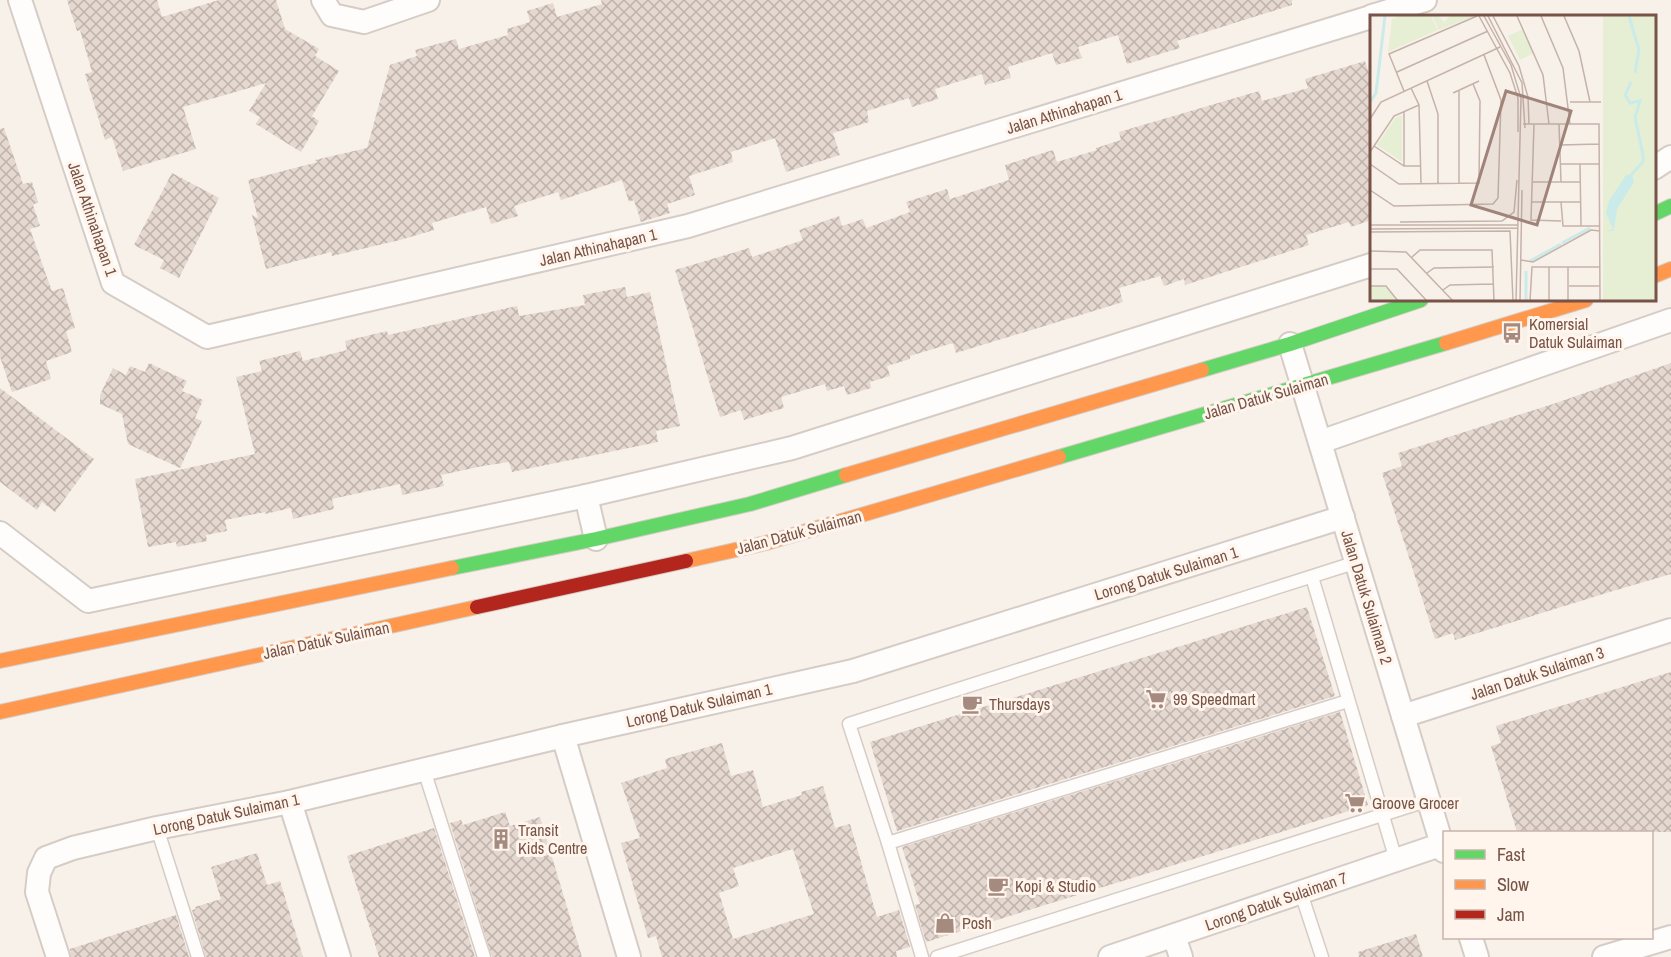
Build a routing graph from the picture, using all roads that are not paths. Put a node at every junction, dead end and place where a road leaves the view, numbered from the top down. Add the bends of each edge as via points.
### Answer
1 (20, 0) edge
2 (323, 0) edge
3 (428, 0) edge
4 (1425, 0) edge
5 (1377, 15) edge
6 (1370, 17) edge
7 (1671, 157) edge
8 (1656, 167) edge
9 (1671, 206) edge
10 (1656, 213) edge
11 (1370, 265) edge
12 (1671, 269) edge
13 (1656, 275) edge
14 (1415, 302) edge
15 (1579, 302) edge
16 (1671, 320) edge
17 (1290, 344) junction
18 (1303, 386) junction
19 (1320, 442) junction
20 (586, 496) junction
21 (1343, 517) junction
22 (1, 534) edge
23 (596, 539) junction
24 (1357, 562) junction
25 (1312, 577) junction
26 (1671, 630) edge
27 (0, 661) edge
28 (1348, 701) junction
29 (0, 712) edge
30 (1403, 716) junction
31 (563, 736) junction
32 (424, 770) junction
33 (1429, 800) junction
34 (290, 802) junction
35 (1383, 815) junction
36 (157, 828) junction
37 (888, 843) junction
38 (1443, 845) edge
39 (1443, 848) edge
40 (1396, 860) junction
41 (1301, 893) junction
42 (1174, 936) junction
43 (1671, 937) edge
44 (1471, 939) edge
45 (58, 957) edge
46 (198, 957) edge
47 (339, 957) edge
48 (484, 957) edge
49 (629, 957) edge
50 (922, 957) edge
51 (937, 957) edge
52 (1110, 957) edge
53 (1181, 957) edge
54 (1322, 957) edge
55 (1477, 957) edge
56 (1604, 957) edge

1 - 6 street, Jalan Athinahapan 1 via 113,282 207,337 688,226
2 - 3 street via 332,15 364,22
4 - 5 street, Jalan Athinahapan 1
7 - 8 street
9 - 10 main road
11 - 20 street via 792,448
12 - 13 main road
14 - 17 main road
15 - 18 main road, Jalan Datuk Sulaiman
16 - 19 street
17 - 18 street, Jalan Datuk Sulaiman 2
17 - 23 main road via 750,504
18 - 19 street, Jalan Datuk Sulaiman 2
18 - 29 main road, Jalan Datuk Sulaiman via 766,543
19 - 21 street, Jalan Datuk Sulaiman 2
20 - 22 street via 88,601
20 - 23 street
21 - 24 street, Jalan Datuk Sulaiman 2
21 - 31 street, Lorong Datuk Sulaiman 1 via 853,671
23 - 27 main road
24 - 25 lane
24 - 30 street, Jalan Datuk Sulaiman 2
25 - 28 lane
25 - 37 lane via 849,724
26 - 30 street, Jalan Datuk Sulaiman 3
28 - 35 lane
28 - 37 lane
30 - 33 street, Jalan Datuk Sulaiman 2
31 - 32 street, Lorong Datuk Sulaiman 1
31 - 49 street
32 - 34 street, Lorong Datuk Sulaiman 1
32 - 48 lane
33 - 35 lane
33 - 38 street, Jalan Datuk Sulaiman 2
34 - 36 street, Lorong Datuk Sulaiman 1
34 - 47 street
35 - 40 lane
35 - 51 lane
36 - 45 street, Lorong Datuk Sulaiman 1 via 46,858 37,892
36 - 46 lane
37 - 50 lane
39 - 40 street, Lorong Datuk Sulaiman 7
40 - 41 street, Lorong Datuk Sulaiman 7
41 - 42 street, Lorong Datuk Sulaiman 7
41 - 54 lane
42 - 52 street, Lorong Datuk Sulaiman 7
42 - 53 street
43 - 56 street
44 - 55 street

